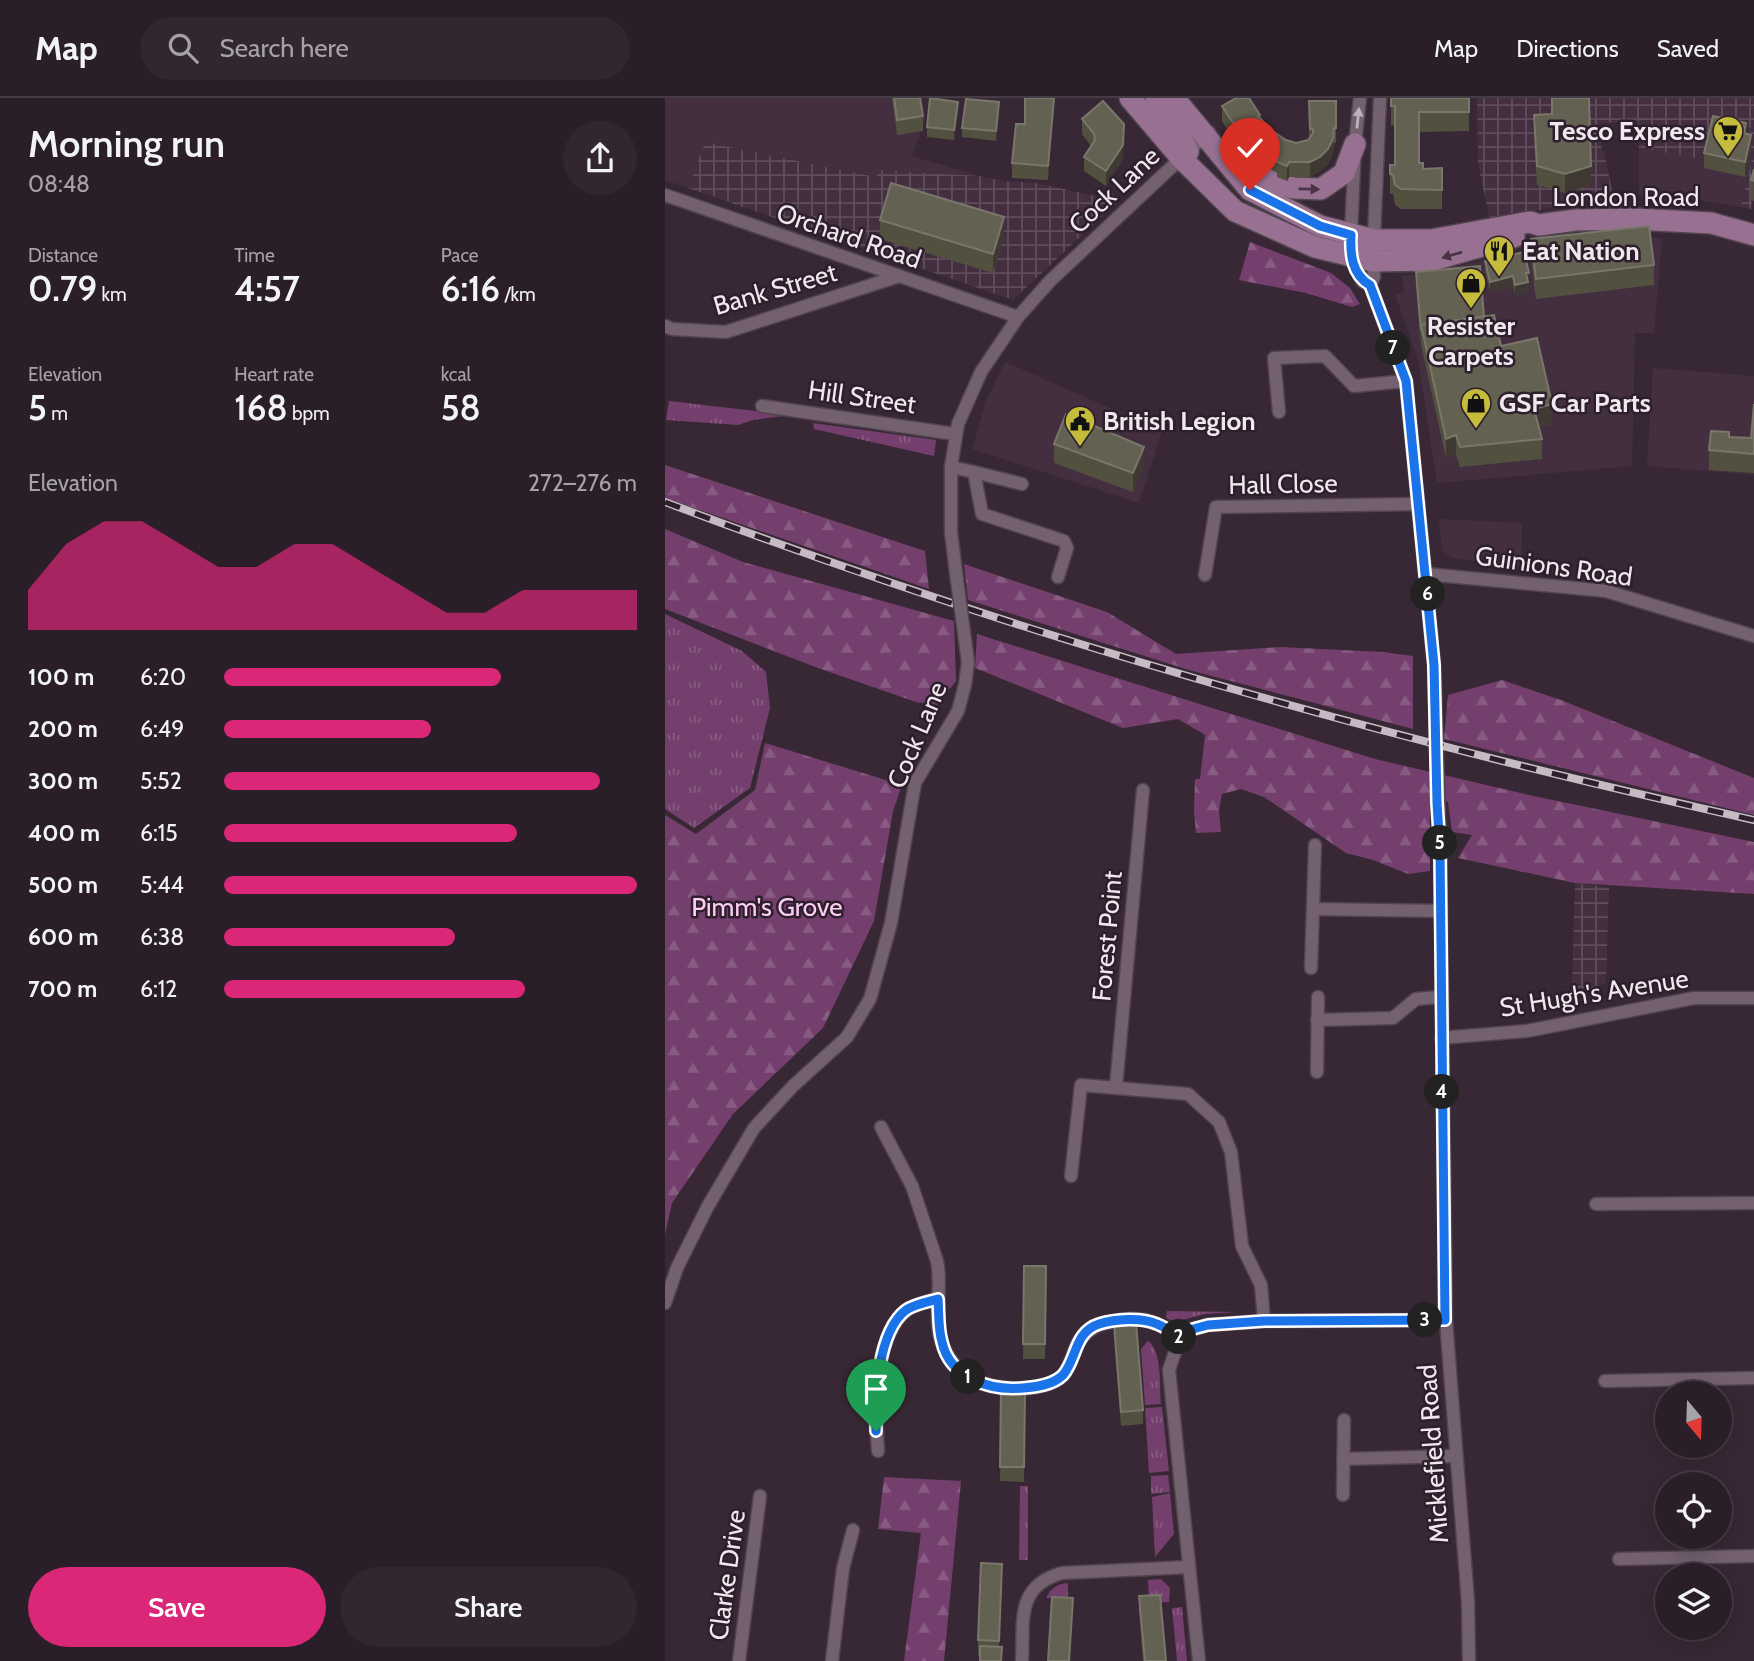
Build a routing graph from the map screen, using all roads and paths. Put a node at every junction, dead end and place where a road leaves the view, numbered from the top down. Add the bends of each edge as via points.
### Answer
1 (1130, 98) edge
2 (1156, 98) edge
3 (1176, 98) edge
4 (1360, 98) edge
5 (1380, 98) edge
6 (1208, 133) junction
7 (1355, 144) junction
8 (1184, 155) junction
9 (665, 195) edge
10 (1539, 225) junction
11 (1754, 235) edge
12 (1374, 240) junction
13 (1350, 245) junction
14 (1373, 261) junction
15 (896, 277) junction
16 (1370, 285) junction
17 (1018, 317) junction
18 (665, 326) edge
19 (1406, 381) junction
20 (762, 406) dead end
21 (1279, 412) dead end
22 (955, 434) junction
23 (951, 467) junction
24 (974, 472) junction
25 (1021, 484) dead end
26 (1419, 504) junction
27 (1426, 574) junction
28 (1205, 575) dead end
29 (1058, 578) dead end
30 (1754, 636) edge
31 (1143, 790) dead end
32 (1315, 845) dead end
33 (1314, 909) junction
34 (1441, 911) junction
35 (1311, 968) dead end
36 (1318, 997) dead end
37 (1440, 998) junction
38 (1754, 998) edge
39 (1317, 1020) junction
40 (1441, 1038) junction
41 (1317, 1072) dead end
42 (1116, 1087) junction
43 (881, 1127) dead end
44 (1071, 1176) dead end
45 (1754, 1203) edge
46 (1596, 1204) dead end
47 (938, 1299) junction
48 (665, 1303) edge
49 (1445, 1320) junction
50 (1264, 1321) junction
51 (1180, 1337) junction
52 (1754, 1378) edge
53 (1605, 1381) dead end
54 (1344, 1420) dead end
55 (878, 1451) dead end
56 (1455, 1455) junction
57 (1343, 1459) junction
58 (1343, 1495) dead end
59 (760, 1496) dead end
60 (853, 1530) dead end
61 (1754, 1556) edge
62 (1619, 1559) dead end
63 (1189, 1567) junction
64 (739, 1661) edge
65 (832, 1661) edge
66 (1022, 1661) edge
67 (1199, 1661) edge
68 (1469, 1661) edge

1 - 8 main road, London Road
2 - 8 main road via 1172,118
3 - 6 main road, London Road
7 -> 4 street
5 - 12 street, Micklefield Road
6 -> 7 main road via 1256,176 1293,188 1321,189 1344,173
6 - 8 street, Cock Lane
6 - 13 main road, London Road via 1250,190
7 - 13 street
8 - 13 main road, London Road via 1235,211 1315,247
8 - 17 street, Cock Lane
9 - 15 street, Orchard Road
10 - 11 main road, London Road via 1576,220 1711,223
10 - 12 main road, London Road via 1530,222 1431,240
10 -> 14 main road, London Road via 1531,232 1433,260
12 - 13 main road, London Road
12 - 14 street, Micklefield Road
13 - 14 main road, London Road
13 - 16 street, Micklefield Road via 1361,281
14 - 16 street, Micklefield Road
15 - 17 street, Orchard Road
15 - 18 street, Bank Street via 726,332
16 - 19 street, Micklefield Road
17 - 22 street, Cock Lane via 981,372
19 - 21 street via 1355,386 1325,356 1274,359
19 - 26 street, Micklefield Road
20 - 22 street, Hill Street
22 - 23 street, Cock Lane
23 - 24 street
23 - 48 street, Cock Lane, bridge via 951,531 968,662 965,685 958,710 915,783 891,923 870,999 847,1037 754,1128 677,1268
24 - 25 street
24 - 29 street via 982,514 1063,541 1067,548
26 - 27 street, Micklefield Road
26 - 28 street, Hall Close via 1216,507
27 - 30 street, Guinions Road via 1606,591
27 - 34 street, Micklefield Road via 1434,665
31 - 42 street, Forest Point
32 - 33 street
33 - 34 street
33 - 35 street
34 - 37 street, Micklefield Road
36 - 39 street
37 - 39 street via 1416,999 1393,1018
37 - 40 street, Micklefield Road
38 - 40 street, St Hugh's Avenue via 1694,998 1527,1031
39 - 41 street
40 - 49 street, Micklefield Road
42 - 44 street via 1081,1085
42 - 50 street via 1188,1094 1219,1122 1231,1152 1242,1246 1261,1285
43 - 47 street via 923,1217 940,1274
45 - 46 street
47 - 51 street via 942,1344 948,1356 969,1378 1003,1388 1040,1387 1055,1381 1063,1375 1080,1339 1097,1324 1123,1320 1156,1323
47 - 55 street via 904,1312 894,1324 878,1376
49 - 50 street
49 - 56 street, Micklefield Road
50 - 51 street via 1208,1325
51 - 63 street via 1169,1370
52 - 53 street
54 - 57 street
56 - 57 street
56 - 68 street, Micklefield Road
57 - 58 street
59 - 64 street, Clarke Drive
60 - 65 street via 843,1568
61 - 62 street
63 - 66 street via 1049,1576 1024,1604
63 - 67 street

